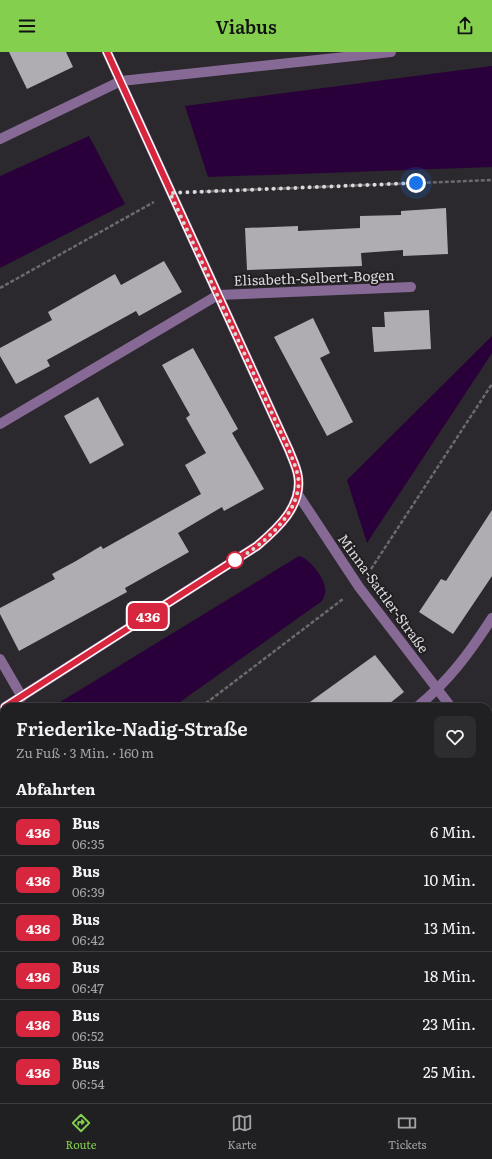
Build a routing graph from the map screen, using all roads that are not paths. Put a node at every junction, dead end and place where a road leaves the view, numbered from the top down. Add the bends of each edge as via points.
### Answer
1 (107, 52) edge
2 (391, 52) edge
3 (121, 81) junction
4 (0, 139) edge
5 (410, 287) dead end
6 (218, 295) junction
7 (0, 424) edge
8 (297, 493) junction
9 (492, 618) edge
10 (0, 659) edge
11 (438, 690) junction
12 (22, 697) junction
13 (12, 703) edge
14 (422, 703) edge
15 (448, 703) edge

1 - 3 street, Elisabeth-Selbert-Bogen
2 - 3 street
3 - 4 street
3 - 6 street, Elisabeth-Selbert-Bogen
5 - 6 street, Elisabeth-Selbert-Bogen
6 - 7 street
6 - 8 street, Elisabeth-Selbert-Bogen via 289,450 298,476
8 - 11 street, Minna-Sattler-Straße via 359,587
8 - 12 street, Elisabeth-Selbert-Bogen via 288,515 257,546
9 - 11 street via 468,655
10 - 12 street
11 - 14 street
11 - 15 street, Minna-Sattler-Straße
12 - 13 street, Elisabeth-Selbert-Bogen

